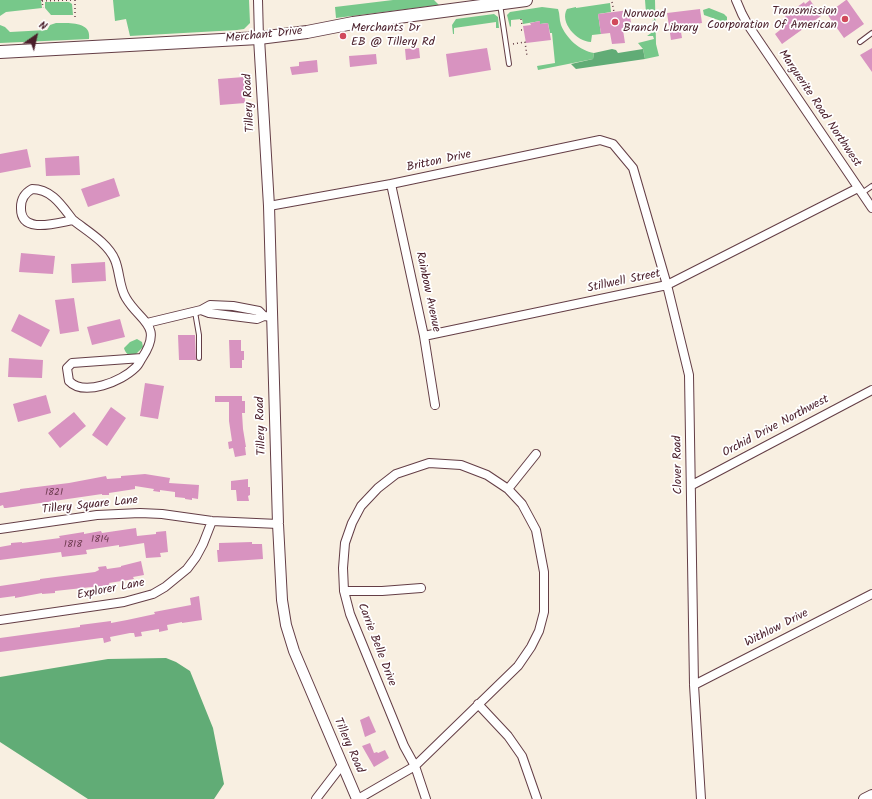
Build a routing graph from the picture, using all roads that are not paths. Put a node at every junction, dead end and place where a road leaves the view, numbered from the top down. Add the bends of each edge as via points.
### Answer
1 (258, 0) edge
2 (526, 0) edge
3 (736, 0) edge
4 (500, 4) junction
5 (872, 33) edge
6 (259, 38) junction
7 (860, 42) dead end
8 (0, 52) edge
9 (509, 64) dead end
10 (614, 144) joint
11 (391, 184) junction
12 (872, 186) edge
13 (860, 191) junction
14 (269, 206) junction
15 (872, 208) edge
16 (73, 220) junction
17 (667, 285) junction
18 (198, 311) junction
19 (268, 316) junction
20 (147, 323) junction
21 (424, 336) junction
22 (142, 358) junction
23 (199, 358) dead end
24 (872, 390) edge
25 (435, 405) dead end
26 (536, 454) dead end
27 (692, 485) junction
28 (508, 489) junction
29 (212, 521) junction
30 (278, 524) junction
31 (0, 529) edge
32 (421, 588) dead end
33 (344, 591) junction
34 (872, 594) edge
35 (0, 620) edge
36 (694, 684) junction
37 (478, 704) junction
38 (342, 765) junction
39 (415, 766) junction
40 (872, 795) edge
41 (316, 799) edge
42 (357, 799) edge
43 (426, 799) edge
44 (537, 799) edge
45 (701, 799) edge
46 (864, 799) edge

1 - 6 street
2 - 4 main road, Merchant Drive
3 - 13 street, Marguerite Road Northwest via 748,25
4 - 6 main road, Merchant Drive
4 - 9 lane
5 - 7 lane
6 - 8 main road, Merchant Drive
6 - 14 street, Tillery Road
10 - 11 street, Britton Drive via 600,140
10 - 17 street, Clover Road via 633,168
11 - 14 street, Britton Drive
11 - 21 street, Rainbow Avenue
12 - 13 lane
13 - 15 street, Marguerite Road Northwest
13 - 17 street, Stillwell Street
14 - 19 street, Tillery Road
16 - 16 street via 56,198 40,189 27,192 21,201 21,213 32,225
16 - 20 street via 106,247 115,259 126,299
17 - 21 street, Stillwell Street
17 - 27 street, Clover Road via 689,375
18 - 19 street via 257,319
18 - 20 street
18 - 23 lane
19 - 30 street, Tillery Road
20 - 22 street via 151,339 149,348
21 - 25 street, Rainbow Avenue
22 - 22 street via 136,368 126,376 103,386 78,387 69,381 67,368 72,363
24 - 27 street, Orchid Drive Northwest
26 - 28 street
27 - 36 street, Clover Road
28 - 33 street, Carrie Belle Drive via 487,475 461,465 429,463 396,474 361,506 352,523 345,544
28 - 37 street, Carrie Belle Drive via 522,504 536,530 544,572 544,612 531,648 518,666
29 - 30 street, Tillery Square Lane
29 - 31 street, Tillery Square Lane via 140,512 97,515
29 - 35 street, Explorer Lane via 203,544 187,569 153,594 124,602
30 - 38 street, Tillery Road via 282,600 286,625 294,651
32 - 33 street
33 - 39 street, Carrie Belle Drive via 350,614 404,746
34 - 36 street, Withlow Drive
36 - 45 street, Clover Road
37 - 39 street, Carrie Belle Drive
37 - 44 street via 508,736 522,756
38 - 41 street
38 - 42 street, Tillery Road
39 - 42 street, Carrie Belle Drive
39 - 43 street
40 - 46 street

